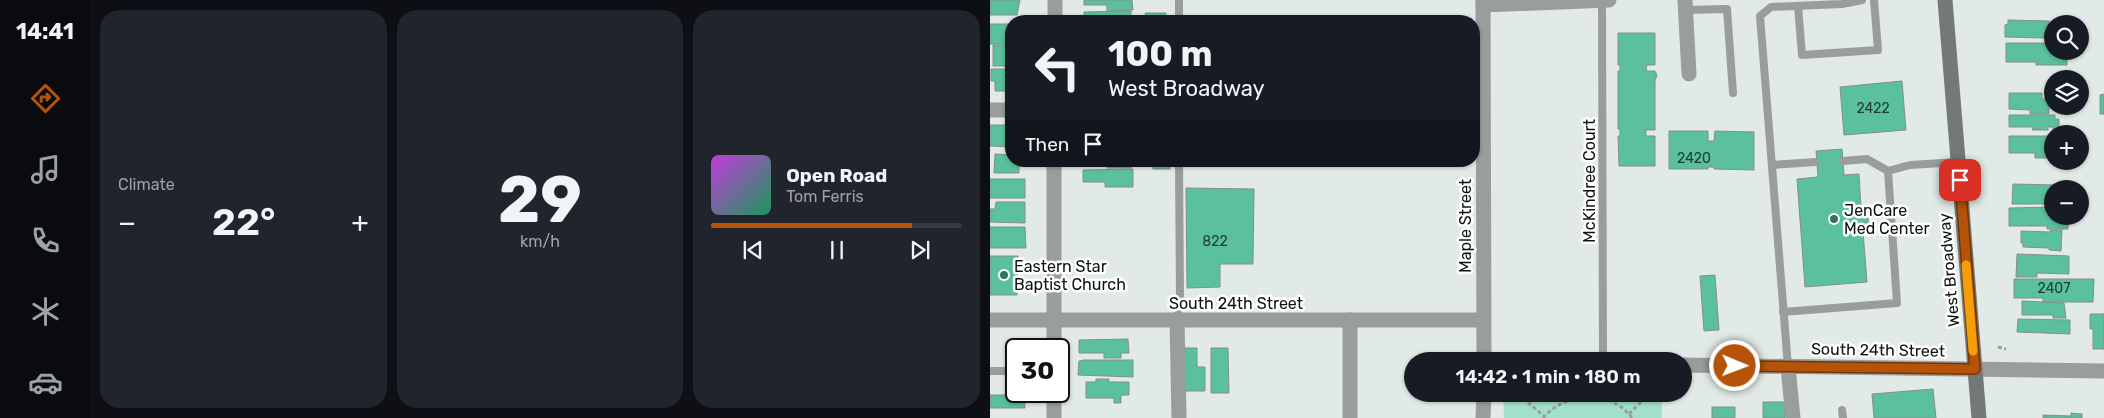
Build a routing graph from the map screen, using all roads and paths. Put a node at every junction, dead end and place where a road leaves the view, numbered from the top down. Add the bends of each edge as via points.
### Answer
1 (1055, 0) edge
2 (1178, 0) edge
3 (1602, 0) edge
4 (1609, 0) edge
5 (1862, 0) edge
6 (1874, 0) edge
7 (1945, 0) edge
8 (1483, 3) edge
9 (1770, 4) edge
10 (1685, 5) edge
11 (1798, 6) junction
12 (1055, 15) edge
13 (1179, 15) edge
14 (1689, 74) dead end
15 (1733, 93) dead end
16 (990, 110) edge
17 (1005, 110) edge
18 (1843, 161) dead end
19 (1816, 162) dead end
20 (1958, 162) junction
21 (1772, 165) junction
22 (1054, 167) edge
23 (1179, 167) edge
24 (1888, 172) junction
25 (1783, 312) junction
26 (990, 320) edge
27 (1054, 320) junction
28 (1177, 320) junction
29 (1350, 320) junction
30 (1483, 320) junction
31 (1054, 338) edge
32 (1998, 347) dead end
33 (1943, 348) dead end
34 (1948, 349) dead end
35 (2006, 350) dead end
36 (1484, 352) edge
37 (1603, 352) edge
38 (1692, 365) edge
39 (1788, 367) junction
40 (1975, 369) junction
41 (990, 371) edge
42 (1005, 371) edge
43 (2104, 371) edge
44 (1484, 402) edge
45 (1527, 402) edge
46 (1640, 402) edge
47 (1054, 403) edge
48 (1629, 414) junction
49 (1543, 417) edge
50 (1054, 418) edge
51 (1179, 418) edge
52 (1350, 418) edge
53 (1483, 418) edge
54 (1632, 418) edge
55 (1793, 418) edge
56 (1979, 418) edge

1 - 12 street
2 - 13 lane
3 - 4 street
3 - 8 street
3 - 37 lane, McKindree Court
5 - 11 lane
6 - 11 lane via 1878,50 1828,54 1802,55
7 - 20 street, West Broadway
8 - 30 street, Maple Street
9 - 11 lane
9 - 21 lane via 1760,16
10 - 14 street
10 - 15 lane via 1727,9
16 - 17 street
18 - 24 lane via 1867,159
19 - 21 lane
20 - 24 lane via 1910,165
20 - 40 street, West Broadway
21 - 25 lane
22 - 27 street
23 - 28 lane via 1180,298
24 - 25 lane via 1897,303
25 - 39 lane
26 - 27 street, South 24th Street
27 - 28 street, South 24th Street
27 - 31 street
28 - 29 street, South 24th Street
28 - 51 street
29 - 30 street, South 24th Street
29 - 52 street
30 - 36 street, Maple Street
32 - 35 path
33 - 34 path
38 - 39 street, South 24th Street
39 - 40 street, South 24th Street
39 - 55 street
40 - 43 street, South 24th Street
40 - 56 street, West Broadway
41 - 42 lane
44 - 53 street
45 - 49 path
46 - 48 path
47 - 50 street
48 - 49 path via 1612,401 1587,397 1572,398
48 - 54 path

